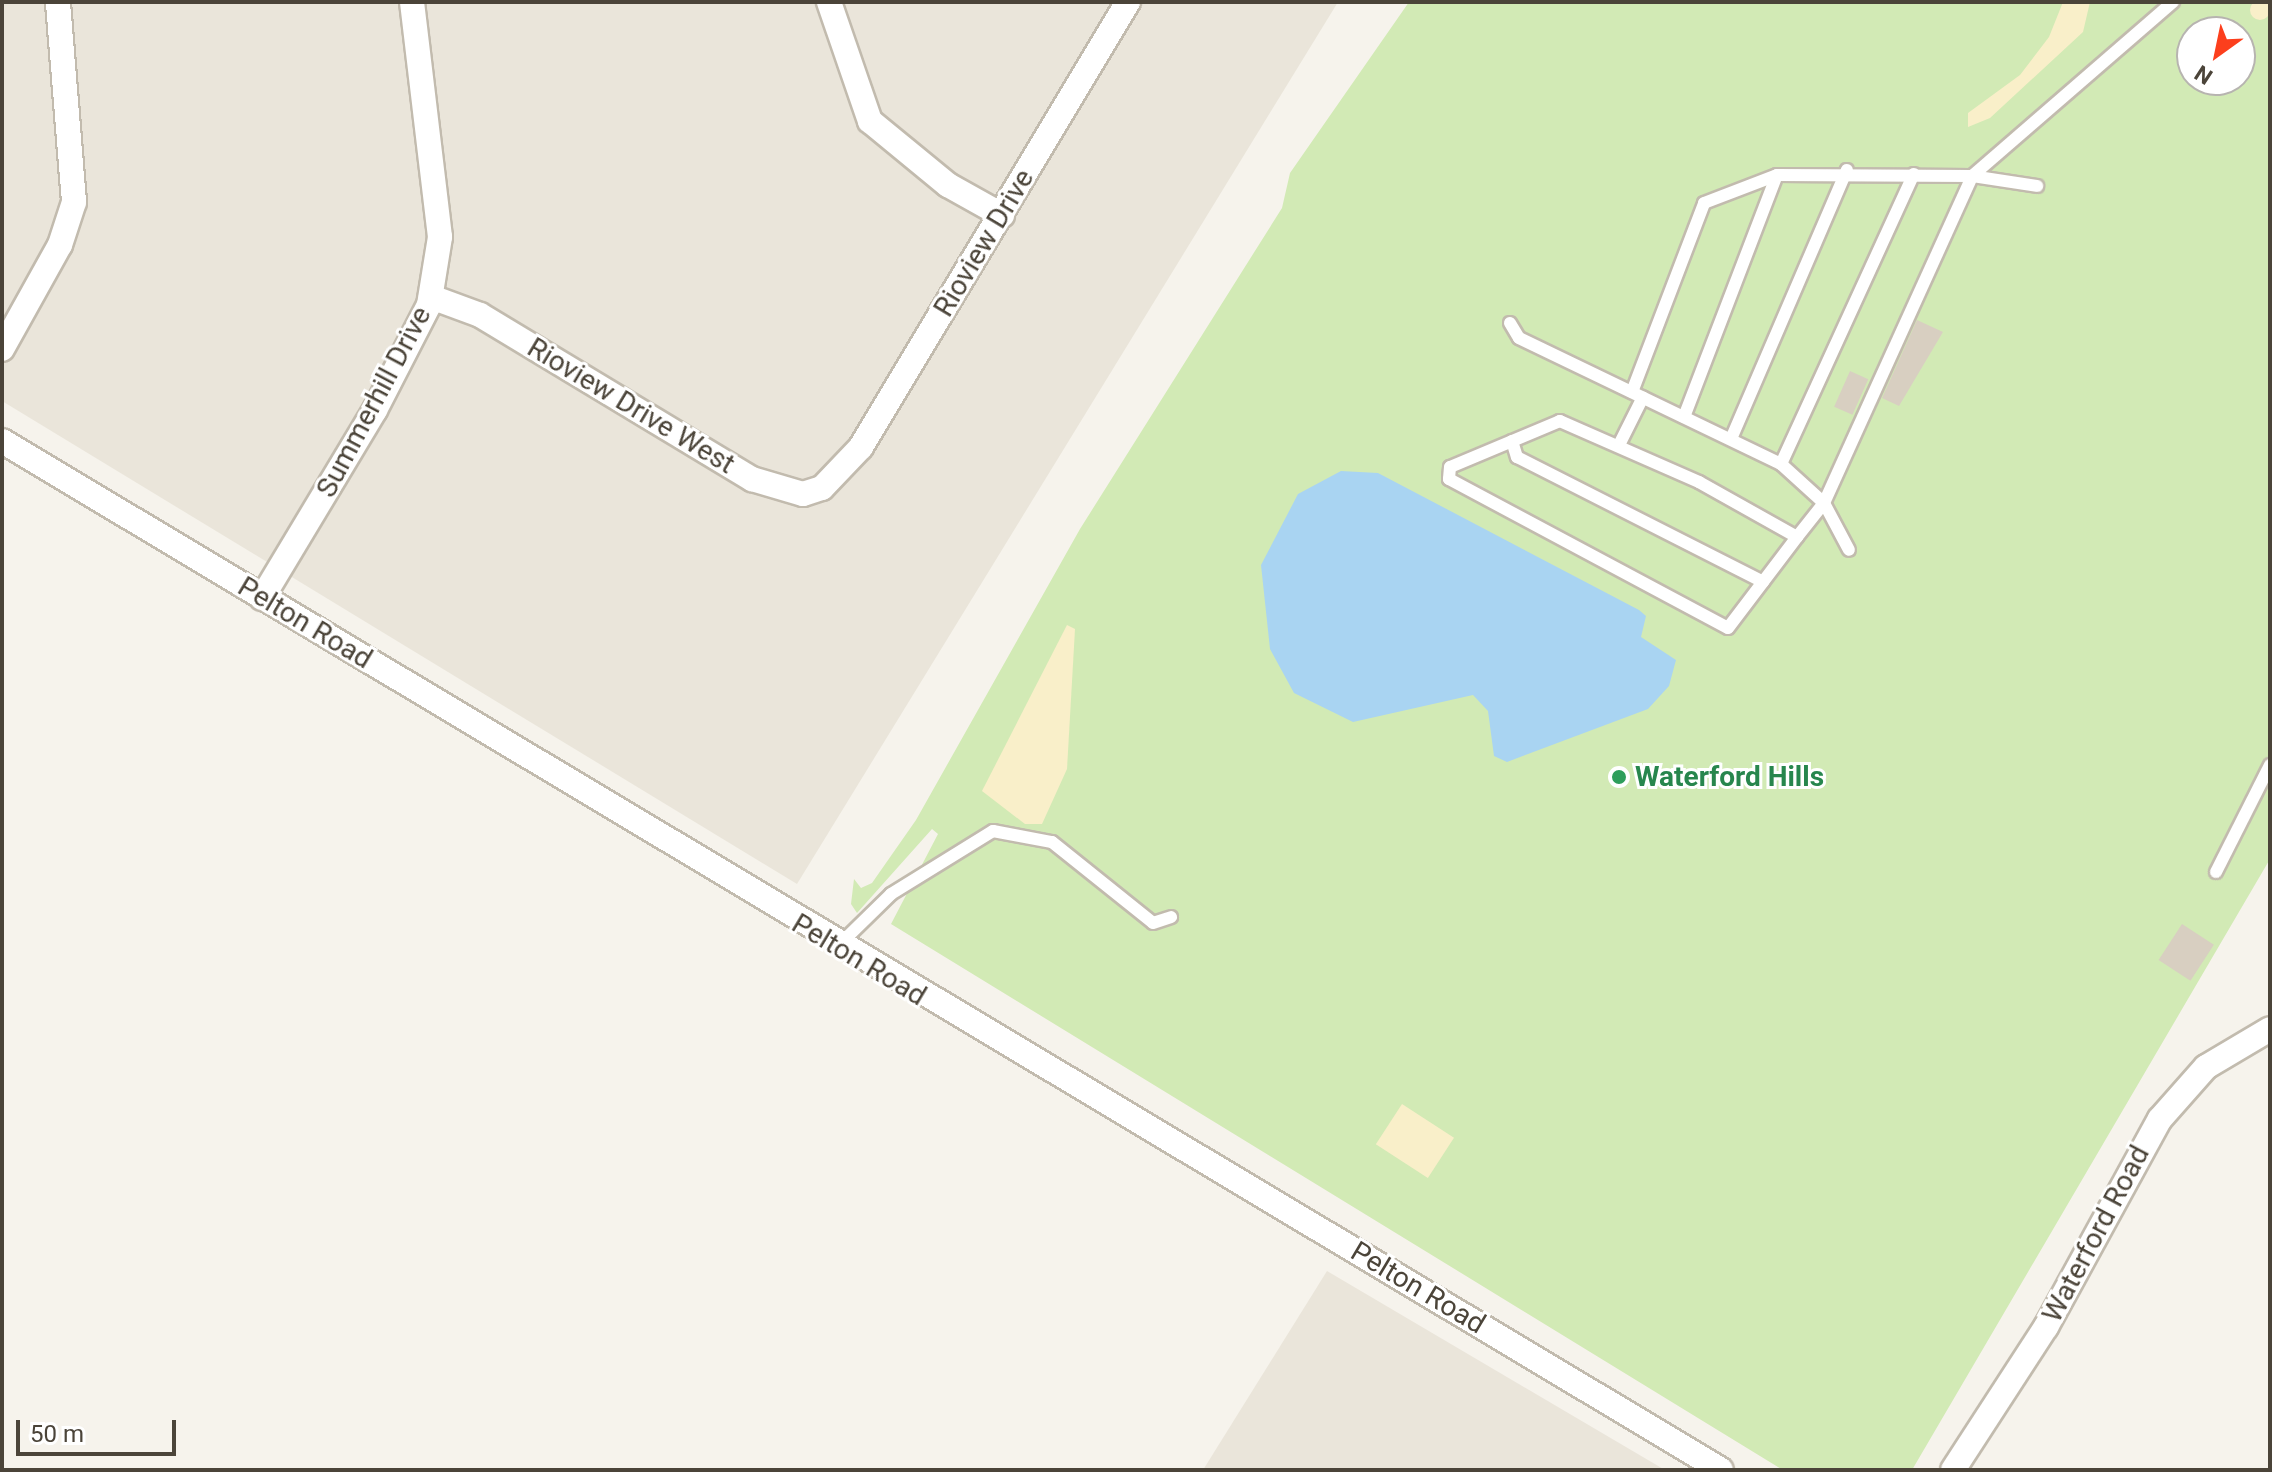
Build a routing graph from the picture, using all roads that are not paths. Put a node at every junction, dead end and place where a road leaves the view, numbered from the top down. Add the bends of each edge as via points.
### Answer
1 (58, 2) edge
2 (412, 2) edge
3 (829, 2) edge
4 (1128, 2) edge
5 (2173, 2) edge
6 (1847, 170) junction
7 (1914, 174) junction
8 (1777, 175) junction
9 (1972, 176) junction
10 (2037, 186) dead end
11 (1002, 215) junction
12 (431, 297) junction
13 (1510, 323) dead end
14 (2, 349) edge
15 (1637, 394) junction
16 (1684, 417) junction
17 (1731, 439) junction
18 (2, 441) edge
19 (1512, 441) junction
20 (1620, 443) junction
21 (1781, 464) junction
22 (834, 480) joint
23 (1824, 503) junction
24 (1797, 537) junction
25 (1849, 550) dead end
26 (1763, 582) junction
27 (262, 598) junction
28 (2270, 765) edge
29 (2216, 872) dead end
30 (1171, 917) dead end
31 (838, 947) junction
32 (2270, 1029) edge
33 (1721, 1470) edge
34 (1953, 1470) edge

1 - 14 street via 74,202 60,245
2 - 12 street, Summerhill Drive via 440,237
3 - 11 street via 870,121 948,185
4 - 11 street, Rioview Drive
5 - 9 lane
6 - 7 lane
6 - 8 lane
6 - 17 lane
7 - 9 lane
7 - 21 lane
8 - 15 lane via 1704,203
8 - 16 lane
9 - 10 lane
9 - 23 lane
11 - 22 street, Rioview Drive via 861,447
12 - 22 street, Rioview Drive West via 480,315 752,479 803,494
12 - 27 street, Summerhill Drive via 375,410
13 - 15 lane via 1519,338
15 - 16 lane
15 - 20 lane
16 - 17 lane
17 - 21 lane
18 - 27 street, Pelton Road
19 - 20 lane via 1560,421
19 - 26 lane via 1517,457
19 - 26 lane via 1450,467 1449,479 1728,628
20 - 24 lane
21 - 23 lane
23 - 24 lane
23 - 25 lane
24 - 26 lane
27 - 31 street, Pelton Road
28 - 29 lane
30 - 31 lane via 1153,923 1052,842 993,831 891,894
31 - 33 street, Pelton Road
32 - 34 street, Waterford Road via 2206,1067 2160,1119 2046,1327

